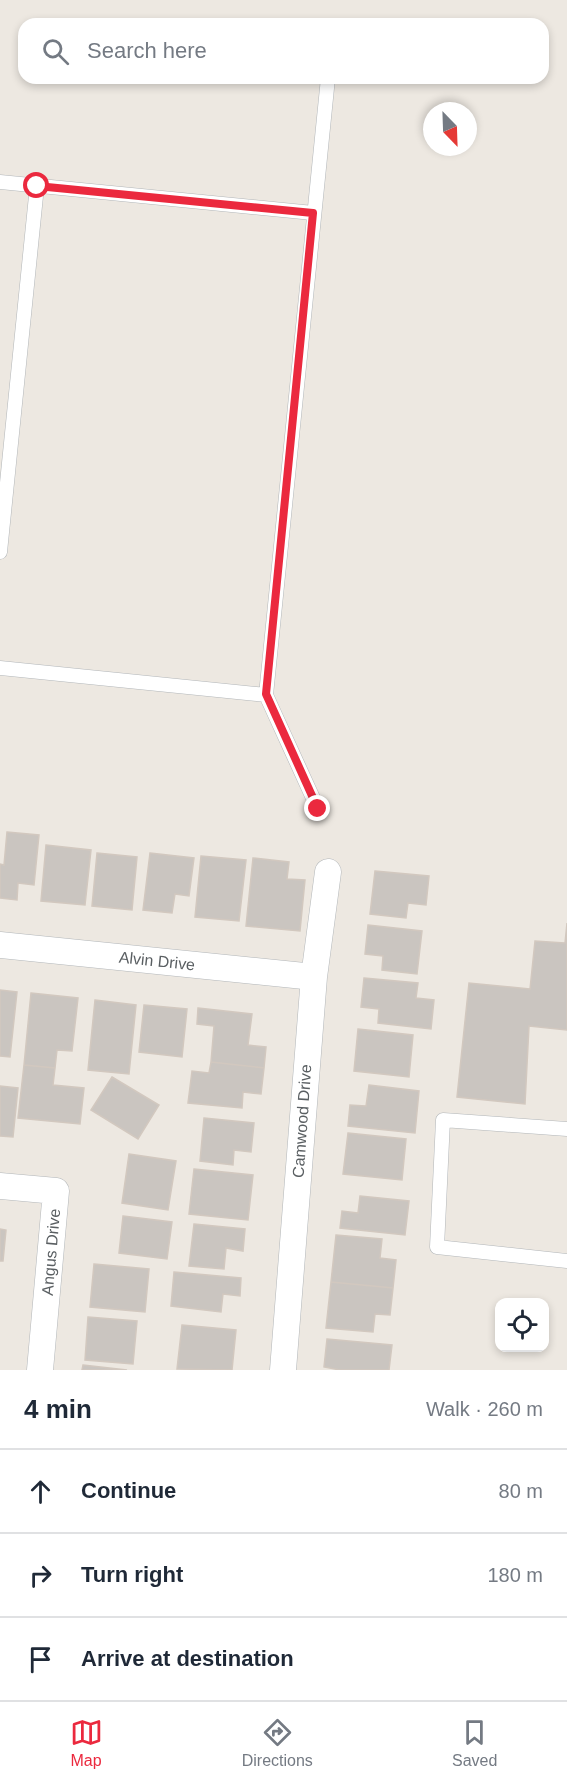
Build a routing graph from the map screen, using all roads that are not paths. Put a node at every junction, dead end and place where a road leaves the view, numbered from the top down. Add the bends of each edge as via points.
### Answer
1 (327, 84) edge
2 (0, 182) edge
3 (37, 186) junction
4 (313, 213) junction
5 (0, 552) edge
6 (0, 668) edge
7 (266, 694) junction
8 (318, 809) dead end
9 (328, 872) dead end
10 (0, 945) edge
11 (314, 976) junction
12 (567, 1129) edge
13 (0, 1185) edge
14 (567, 1261) edge
15 (40, 1370) edge
16 (283, 1370) edge

1 - 4 lane
2 - 3 lane
3 - 4 lane
3 - 5 lane
4 - 7 lane
6 - 7 lane
7 - 8 lane
9 - 11 street, Camwood Drive
10 - 11 street, Alvin Drive
11 - 16 street, Camwood Drive
12 - 14 lane via 442,1119 437,1247
13 - 15 street, Angus Drive via 56,1191

